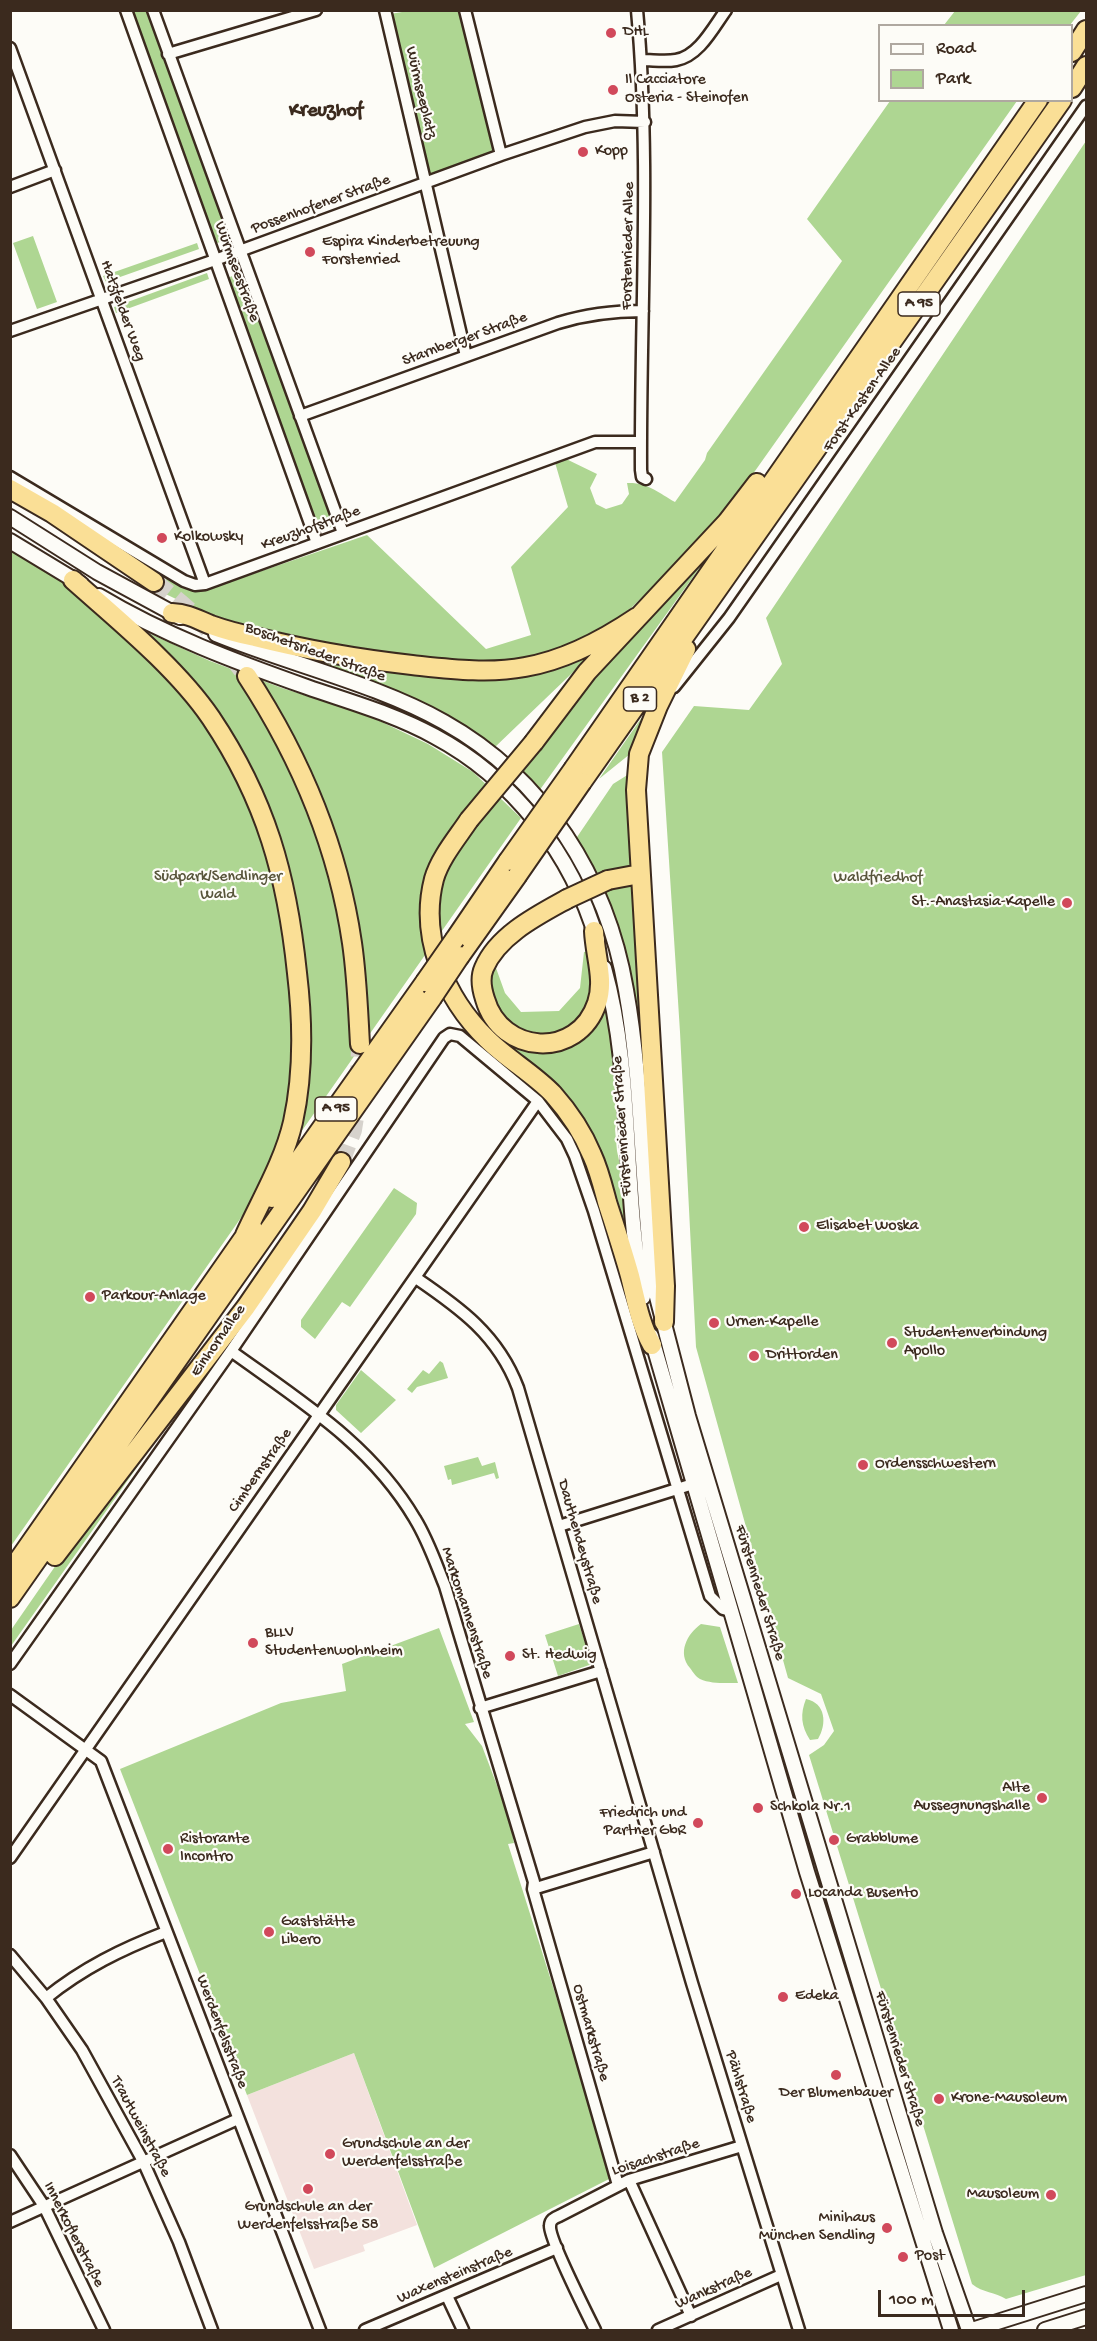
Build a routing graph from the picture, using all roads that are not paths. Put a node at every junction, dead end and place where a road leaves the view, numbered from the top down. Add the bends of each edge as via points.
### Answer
1 (126, 10) edge
2 (153, 10) edge
3 (316, 10) edge
4 (385, 10) edge
5 (465, 10) edge
6 (637, 10) edge
7 (726, 10) edge
8 (1086, 30) edge
9 (10, 48) edge
10 (1073, 49) edge
11 (168, 54) junction
12 (642, 60) junction
13 (13, 62) edge
14 (1086, 66) edge
15 (1073, 85) edge
16 (1037, 102) edge
17 (1061, 102) edge
18 (1086, 106) edge
19 (645, 122) junction
20 (501, 155) junction
21 (55, 170) junction
22 (426, 183) junction
23 (10, 187) edge
24 (240, 251) junction
25 (216, 260) junction
26 (102, 300) junction
27 (644, 311) junction
28 (10, 331) edge
29 (466, 356) junction
30 (300, 416) junction
31 (811, 424) junction
32 (640, 442) junction
33 (10, 477) edge
34 (646, 479) dead end
35 (10, 489) edge
36 (10, 517) edge
37 (343, 534) junction
38 (10, 541) edge
39 (317, 543) junction
40 (73, 580) junction
41 (154, 582) tunnel mouth
42 (205, 584) junction
43 (172, 613) junction
44 (698, 616) junction
45 (637, 617) junction
46 (247, 676) tunnel mouth
47 (658, 706) junction
48 (578, 775) junction
49 (578, 854) joint
50 (566, 870) joint
51 (640, 874) junction
52 (594, 931) junction
53 (429, 990) junction
54 (450, 1034) joint
55 (360, 1044) tunnel mouth
56 (538, 1101) junction
57 (341, 1162) tunnel mouth
58 (246, 1235) junction
59 (416, 1278) junction
60 (664, 1322) junction
61 (644, 1345) junction
62 (231, 1352) junction
63 (319, 1414) junction
64 (693, 1484) junction
65 (678, 1488) junction
66 (559, 1526) junction
67 (10, 1572) edge
68 (11, 1598) edge
69 (731, 1611) junction
70 (10, 1664) edge
71 (601, 1671) junction
72 (10, 1695) edge
73 (480, 1708) junction
74 (86, 1749) junction
75 (792, 1758) junction
76 (776, 1763) junction
77 (654, 1852) junction
78 (10, 1858) edge
79 (533, 1889) junction
80 (166, 1932) junction
81 (10, 1955) edge
82 (46, 1998) junction
83 (238, 2119) junction
84 (742, 2146) junction
85 (10, 2156) edge
86 (143, 2161) junction
87 (629, 2180) junction
88 (618, 2185) junction
89 (44, 2206) junction
90 (10, 2222) edge
91 (557, 2248) junction
92 (782, 2275) junction
93 (1086, 2294) edge
94 (447, 2296) junction
95 (691, 2316) junction
96 (1086, 2318) edge
97 (104, 2331) edge
98 (212, 2331) edge
99 (320, 2331) edge
100 (365, 2331) edge
101 (463, 2331) edge
102 (595, 2331) edge
103 (658, 2331) edge
104 (799, 2331) edge
105 (951, 2331) edge
106 (970, 2331) edge
107 (1045, 2331) edge

1 - 25 street, Würmseestraße
2 - 11 street, Würmseestraße
3 - 11 street
4 - 22 street, Würmseeplatz
5 - 20 street
6 - 12 street, Forstenrieder Allee
7 - 12 street via 704,42 686,56 676,60
8 - 10 highway
9 - 13 street, Hatzfelder Weg
11 - 24 street, Würmseestraße
12 - 19 street, Forstenrieder Allee
13 - 21 street, Hatzfelder Weg
14 - 15 highway
16 - 31 highway, A 95
17 - 44 highway, A 95
18 - 47 street, Forst-Kasten-Allee via 729,618
19 - 20 street, Possenhofener Straße via 585,126
19 - 27 street, Forstenrieder Allee
20 - 22 street, Possenhofener Straße
21 - 23 street
21 - 26 street, Hatzfelder Weg
22 - 24 street, Possenhofener Straße
22 - 29 street, Würmseeplatz
24 - 25 street, Possenhofener Straße
24 - 30 street, Würmseestraße
25 - 26 street, Possenhofener Straße
25 - 39 street, Würmseestraße
26 - 28 street, Possenhofener Straße
26 - 42 street, Hatzfelder Weg
27 - 29 street, Starnberger Straße via 585,315
27 - 32 street, Forstenrieder Allee
29 - 30 street, Starnberger Straße
30 - 37 street, Würmseestraße
31 - 45 highway via 787,446 727,522
31 - 48 highway, A 95
32 - 34 street, Forstenrieder Allee via 640,474
32 - 37 street, Kreuzhofstraße via 595,442
33 - 42 street via 177,577 195,585
35 - 41 highway
36 - 43 main road, Boschetsrieder Straße
37 - 39 street, Kreuzhofstraße
38 - 40 main road, Boschetsrieder Straße
39 - 42 street, Kreuzhofstraße
40 - 50 main road, Boschetsrieder Straße via 157,627 205,648 374,709 434,736 502,784 546,835
40 - 58 highway via 166,666 210,716 253,792 279,862 292,920 302,1012 301,1071 293,1123 283,1154
43 - 45 highway via 326,653 474,671 549,662 584,648
43 - 49 main road, Boschetsrieder Straße via 255,650 382,694 443,721 514,772 556,820
44 - 47 highway
44 - 48 highway, B 2
45 - 61 highway, bridge via 587,672 469,820 435,877 431,924 438,964 469,1019 486,1039 552,1093 574,1120 592,1155 629,1272
46 - 55 highway via 285,740 322,822 352,943
47 - 51 highway via 639,754 636,790
48 - 53 highway, A 95, bridge
49 - 60 main road, Fürstenrieder Straße via 601,901 627,990 651,1260
50 - 52 main road, Fürstenrieder Straße
51 - 52 highway, bridge via 608,880 567,899 524,924 499,946 483,969 482,990 497,1024 511,1036 544,1044 564,1040 583,1026 597,1005 602,984
51 - 60 highway
52 - 61 main road, Fürstenrieder Straße via 611,992 620,1053
53 - 58 highway, A 95
53 - 68 highway
54 - 56 street, Fürstenrieder Straße via 460,1036
54 - 62 street, Einhornallee
56 - 59 street, Cimbernstraße
56 - 61 street, Fürstenrieder Straße via 575,1156
57 - 68 highway via 312,1211 226,1334 34,1584
58 - 67 highway, A 95
59 - 63 street, Cimbernstraße
59 - 66 street, Dauthendeystraße via 474,1320 512,1374
60 - 75 main road, Fürstenrieder Straße via 688,1416
61 - 64 main road, Fürstenrieder Straße
61 - 65 street, Fürstenrieder Straße
62 - 63 street, Markomannenstraße
62 - 70 street, Einhornallee
63 - 73 street, Markomannenstraße via 374,1463 416,1520 445,1586
63 - 74 street, Cimbernstraße
64 - 65 street
64 - 69 main road, Fürstenrieder Straße
65 - 66 street
65 - 69 street, Fürstenrieder Straße via 710,1596 723,1609
66 - 71 street, Dauthendeystraße
69 - 76 main road, Fürstenrieder Straße
71 - 73 street
71 - 77 street, Dauthendeystraße
72 - 74 street, Werdenfelsstraße
73 - 79 street, Markomannenstraße
74 - 78 street, Cimbernstraße
74 - 80 street, Werdenfelsstraße via 100,1761
75 - 76 main road
75 - 106 main road, Fürstenrieder Straße via 934,2232
76 - 105 main road, Fürstenrieder Straße via 846,2003
77 - 79 street
77 - 84 street, Pählstraße
79 - 88 street, Ostmarkstraße
80 - 82 street via 96,1962
80 - 83 street, Werdenfelsstraße
81 - 82 street, Trautweinstraße
82 - 86 street, Trautweinstraße via 82,2050
83 - 86 street
83 - 99 street, Werdenfelsstraße
84 - 87 street, Loisachstraße
84 - 92 street, Pählstraße
85 - 89 street, Innerkoflerstraße
86 - 89 street
86 - 98 street, Trautweinstraße
87 - 88 street, Loisachstraße
87 - 95 street
88 - 91 street, Loisachstraße via 550,2222
89 - 90 street
89 - 97 street, Innerkoflerstraße
91 - 94 street, Waxensteinstraße
91 - 102 street
92 - 95 street, Wankstraße
92 - 104 street, Pählstraße
93 - 106 main road
94 - 100 street, Waxensteinstraße
94 - 101 street
95 - 103 street, Wankstraße
96 - 107 main road

